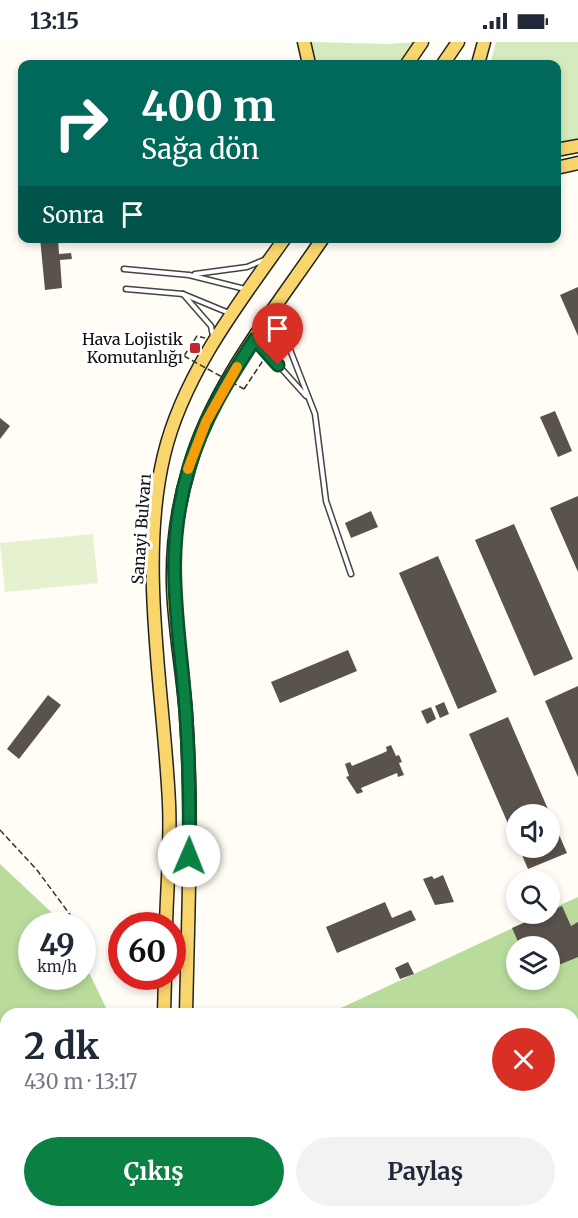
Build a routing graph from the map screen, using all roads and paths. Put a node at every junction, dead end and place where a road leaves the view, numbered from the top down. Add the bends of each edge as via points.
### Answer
1 (304, 42) edge
2 (422, 42) edge
3 (458, 42) edge
4 (484, 42) edge
5 (308, 60) edge
6 (410, 60) edge
7 (445, 60) edge
8 (479, 60) edge
9 (578, 146) edge
10 (561, 149) edge
11 (578, 163) edge
12 (561, 167) edge
13 (282, 243) edge
14 (320, 243) edge
15 (326, 243) edge
16 (313, 254) junction
17 (273, 256) junction
18 (124, 269) dead end
19 (189, 275) junction
20 (126, 289) dead end
21 (249, 290) junction
22 (183, 294) junction
23 (275, 310) junction
24 (233, 314) junction
25 (197, 336) dead end
26 (255, 339) junction
27 (215, 342) junction
28 (268, 354) junction
29 (309, 399) junction
30 (351, 574) dead end
31 (0, 830) edge
32 (68, 912) edge
33 (166, 912) edge
34 (165, 990) edge
35 (164, 1008) edge
36 (186, 1008) edge

1 - 5 main road
2 - 6 main road
3 - 7 main road
4 - 8 main road
9 - 10 main road
11 - 12 main road
13 - 17 main road, Sanayi Bulvarı
14 - 16 main road, Sanayi Bulvarı
15 - 16 main road
16 - 23 main road, Sanayi Bulvarı
17 - 19 lane via 247,267
17 - 21 main road, Sanayi Bulvarı
18 - 19 lane
19 - 21 lane
20 - 22 lane
21 - 24 main road, Sanayi Bulvarı
22 - 24 lane
22 - 27 lane via 211,326
23 - 26 main road, Sanayi Bulvarı
23 - 29 lane
24 - 27 main road, Sanayi Bulvarı
25 - 28 path, bridge via 184,356 244,389
26 - 28 lane
26 - 36 main road, Sanayi Bulvarı via 226,382 206,422 189,467 174,552 173,585 186,715 190,811
27 - 33 main road, Sanayi Bulvarı via 178,415 164,455 157,505 153,576 169,805
28 - 29 lane
29 - 30 lane via 318,431 326,501
31 - 32 path
34 - 35 main road

